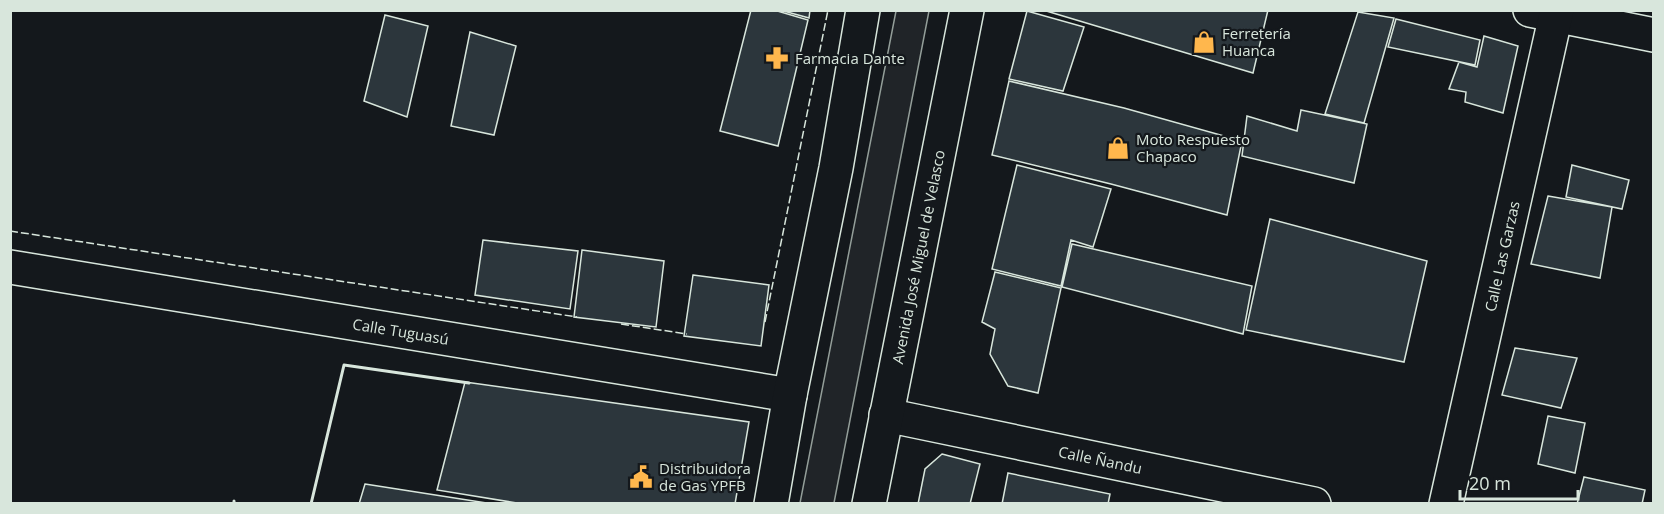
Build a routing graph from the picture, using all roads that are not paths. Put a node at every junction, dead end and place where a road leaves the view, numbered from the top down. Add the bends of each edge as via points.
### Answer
1 (863, 10) edge
2 (967, 10) edge
3 (1548, 12) edge
4 (1653, 35) edge
5 (10, 267) edge
6 (790, 395) junction
7 (886, 415) junction
8 (771, 504) edge
9 (869, 504) edge
10 (1314, 504) edge
11 (1446, 504) edge

1 - 6 street
2 - 7 street, Avenida José Miguel de Velasco
3 - 4 street
3 - 11 street, Calle Las Garzas
5 - 6 street, Calle Tuguasú
6 - 8 street
7 - 9 street, Avenida José Miguel de Velasco
7 - 10 street, Calle Ñandu

